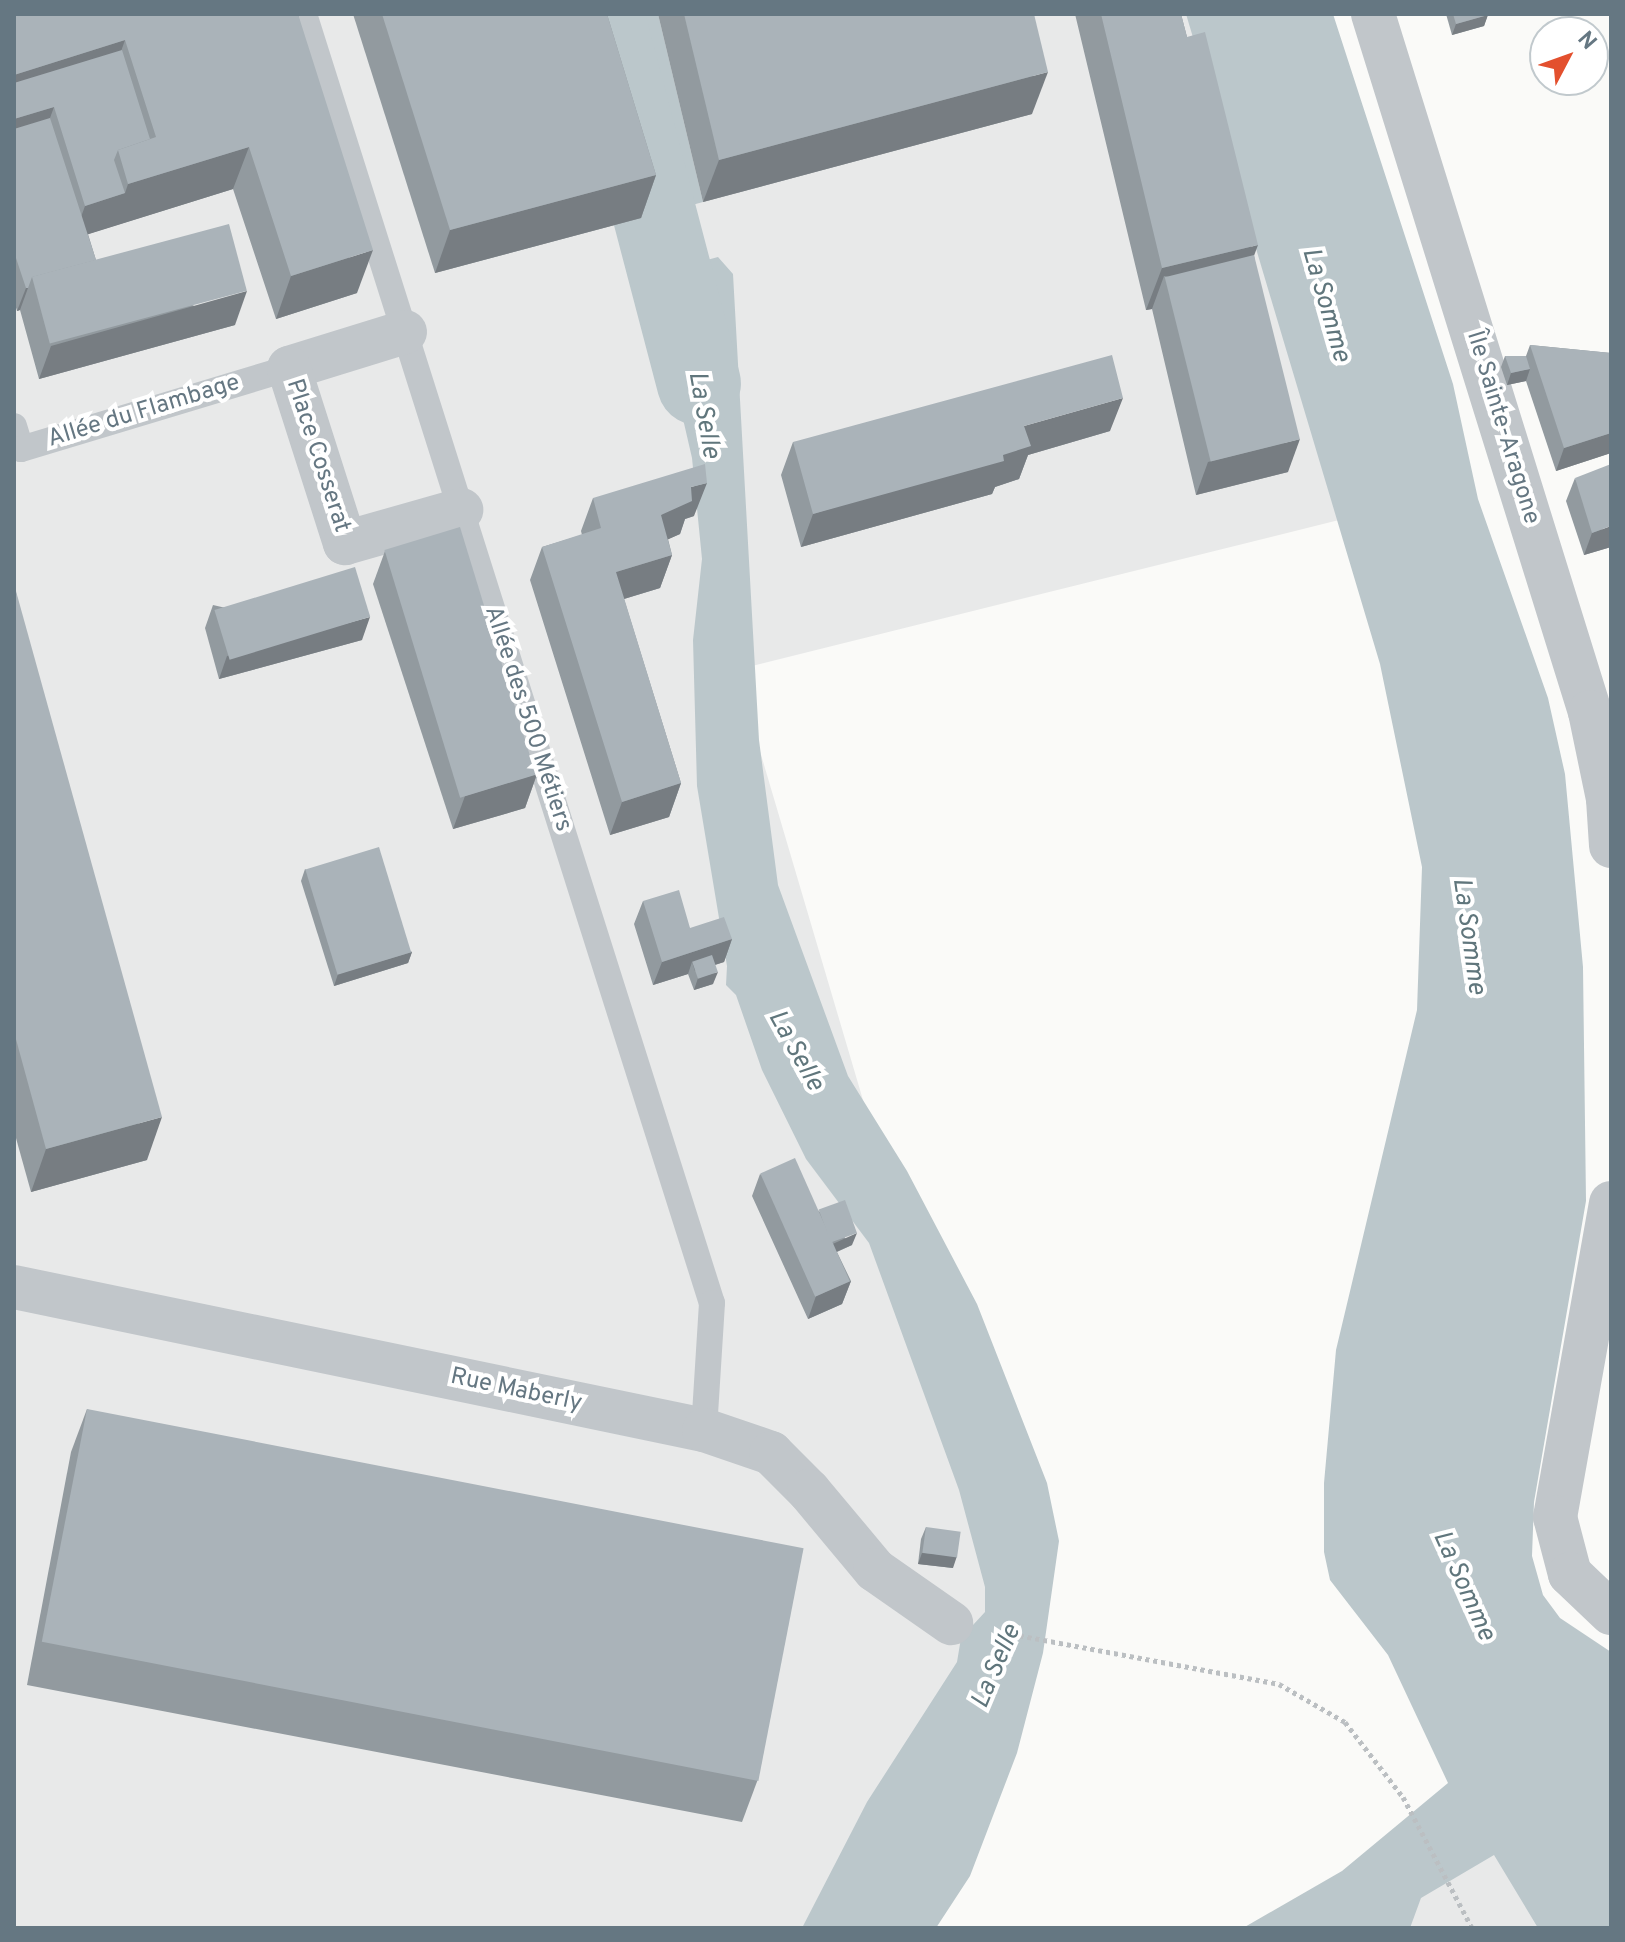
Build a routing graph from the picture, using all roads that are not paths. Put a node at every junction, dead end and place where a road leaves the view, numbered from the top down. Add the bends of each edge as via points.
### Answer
1 (304, 14) edge
2 (1373, 14) edge
3 (405, 332) junction
4 (289, 368) junction
5 (14, 426) edge
6 (461, 510) junction
7 (1611, 846) edge
8 (1611, 1203) edge
9 (14, 1287) edge
10 (704, 1430) junction
11 (1611, 1613) edge
12 (951, 1623) road end

1 - 3 lane, Allée des 500 Métiers
2 - 7 street, Île Sainte-Aragone via 1590,712 1608,799
3 - 4 street, Place Cosserat
3 - 6 lane, Allée des 500 Métiers
4 - 5 lane, Allée du Flambage via 21,449
4 - 6 street, Place Cosserat via 345,543
6 - 10 lane, Allée des 500 Métiers via 712,1303
8 - 11 street via 1555,1517 1570,1574
9 - 10 street, Rue Maberly
10 - 12 street, Rue Maberly via 771,1453 875,1570

